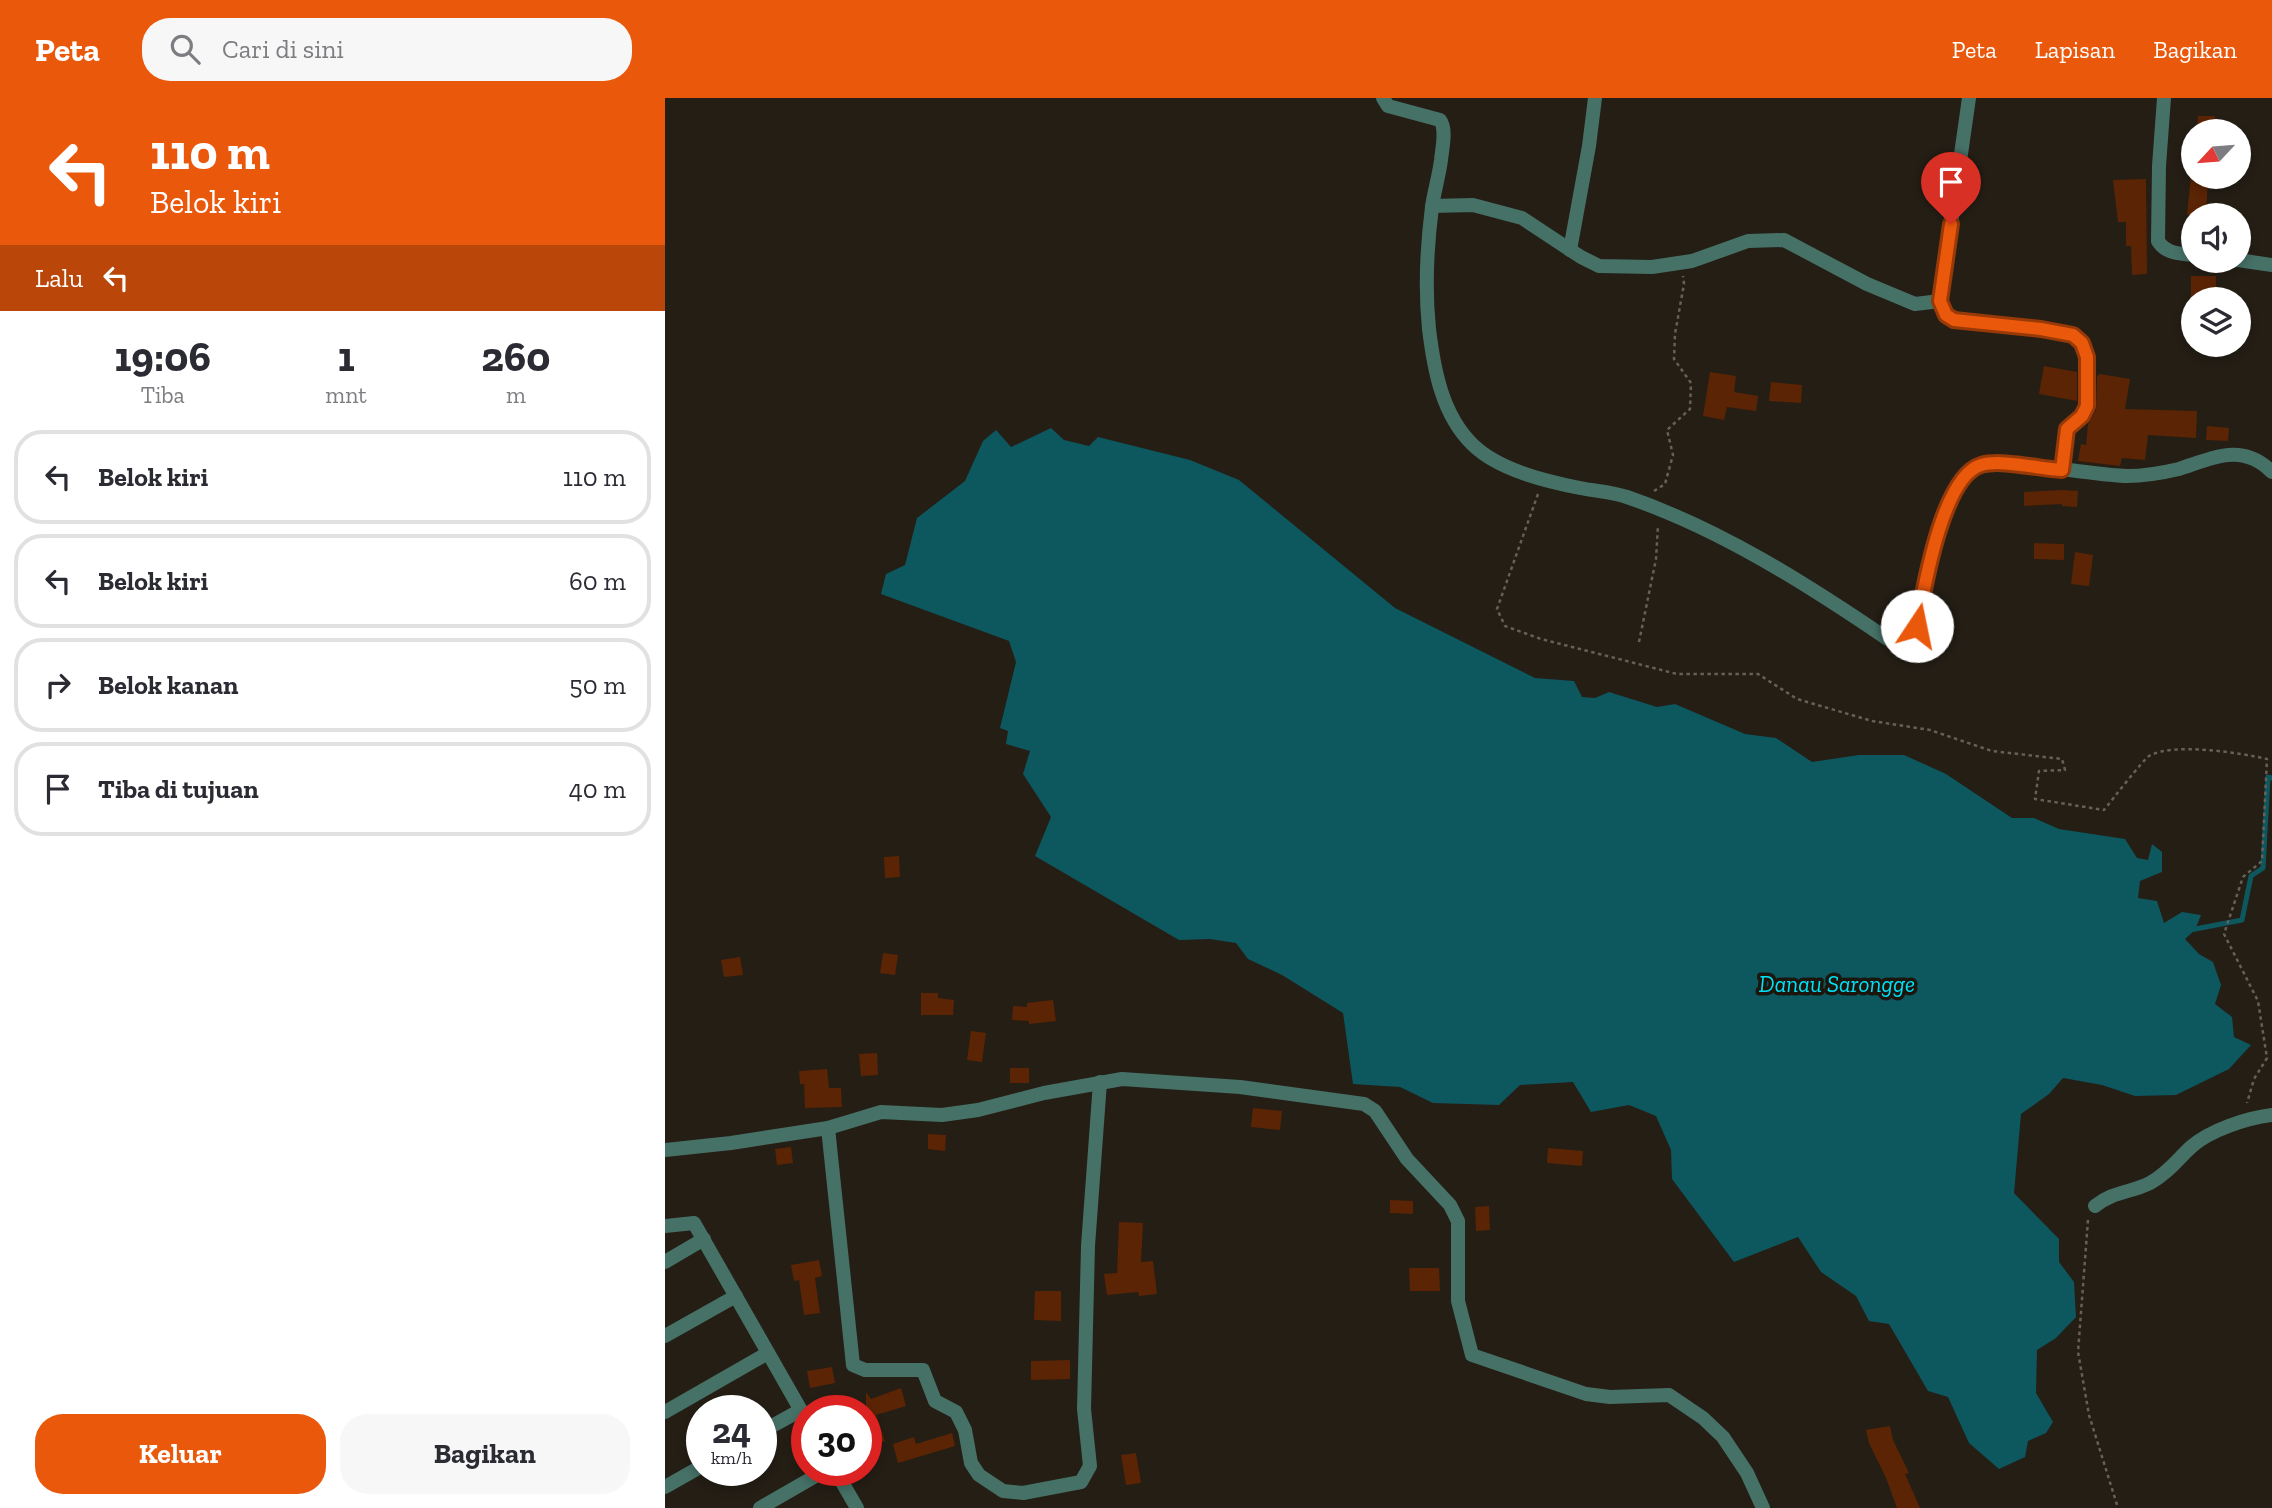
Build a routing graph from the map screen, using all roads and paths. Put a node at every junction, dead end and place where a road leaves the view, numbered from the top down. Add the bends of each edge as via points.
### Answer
1 (1383, 98) edge
2 (1595, 98) edge
3 (1969, 98) edge
4 (2164, 98) edge
5 (1432, 206) junction
6 (1570, 250) junction
7 (2181, 253) edge
8 (1680, 262) junction
9 (2251, 262) edge
10 (2272, 265) edge
11 (1940, 301) junction
12 (2062, 470) junction
13 (2272, 472) edge
14 (1543, 478) junction
15 (1636, 501) junction
16 (1659, 511) junction
17 (1639, 642) dead end
18 (1100, 1082) junction
19 (2272, 1115) edge
20 (2241, 1124) junction
21 (828, 1128) junction
22 (665, 1150) edge
23 (2095, 1206) joint
24 (665, 1226) edge
25 (704, 1240) junction
26 (665, 1262) edge
27 (736, 1296) junction
28 (665, 1336) edge
29 (768, 1353) junction
30 (792, 1395) edge
31 (665, 1412) edge
32 (686, 1475) edge
33 (798, 1486) edge
34 (844, 1486) edge
35 (665, 1487) edge
36 (760, 1508) edge
37 (857, 1508) edge
38 (1763, 1508) edge
39 (2118, 1508) edge

1 - 5 street via 1396,110 1443,122
2 - 6 street
3 - 11 street
4 - 7 street via 2158,242 2162,248
5 - 6 street via 1460,204 1497,210 1522,218
5 - 14 street via 1428,313 1433,367 1451,415 1460,431 1485,455
6 - 8 street via 1599,266 1652,267
8 - 11 street via 1748,241 1784,240 1915,304
8 - 15 path via 1684,284 1674,359 1691,383 1690,409 1667,430 1673,455 1665,484
9 - 10 street
11 - 12 street via 1954,320 2041,329 2073,335 2082,343 2089,393 2082,416 2067,429
12 - 13 street via 2140,475 2231,454 2257,458
12 - 16 street via 1987,464 1957,483 1923,594 1916,640 1910,643 1886,638 1754,554
14 - 15 street
14 - 20 path via 1497,609 1505,626 1677,674 1758,674 1797,699 1872,721 1930,730 1992,751 2062,759 2065,770 2039,771 2035,799 2104,810 2149,756 2179,750 2235,752 2267,759 2262,861 2243,877 2224,934 2258,1001 2267,1058 2254,1079
15 - 16 street
16 - 17 path via 1657,550
18 - 21 street via 978,1110 942,1115 881,1112
18 - 21 street via 1088,1247 1084,1409 1090,1466 1081,1482 1023,1493 1003,1491 979,1475 971,1464 962,1420 957,1412 935,1401 923,1370 865,1370 853,1365
18 - 38 street via 1122,1079 1240,1087 1364,1104 1375,1111 1458,1221 1458,1301 1472,1355 1586,1394 1669,1395 1723,1437
19 - 20 street
20 - 23 street via 2194,1144 2149,1183 2109,1195
21 - 22 street
23 - 39 path via 2088,1220 2078,1352 2089,1415
24 - 25 street via 694,1223
25 - 26 street
25 - 27 street
27 - 28 street
27 - 29 street
29 - 30 street
29 - 31 street
32 - 35 street
33 - 36 street
34 - 37 street

